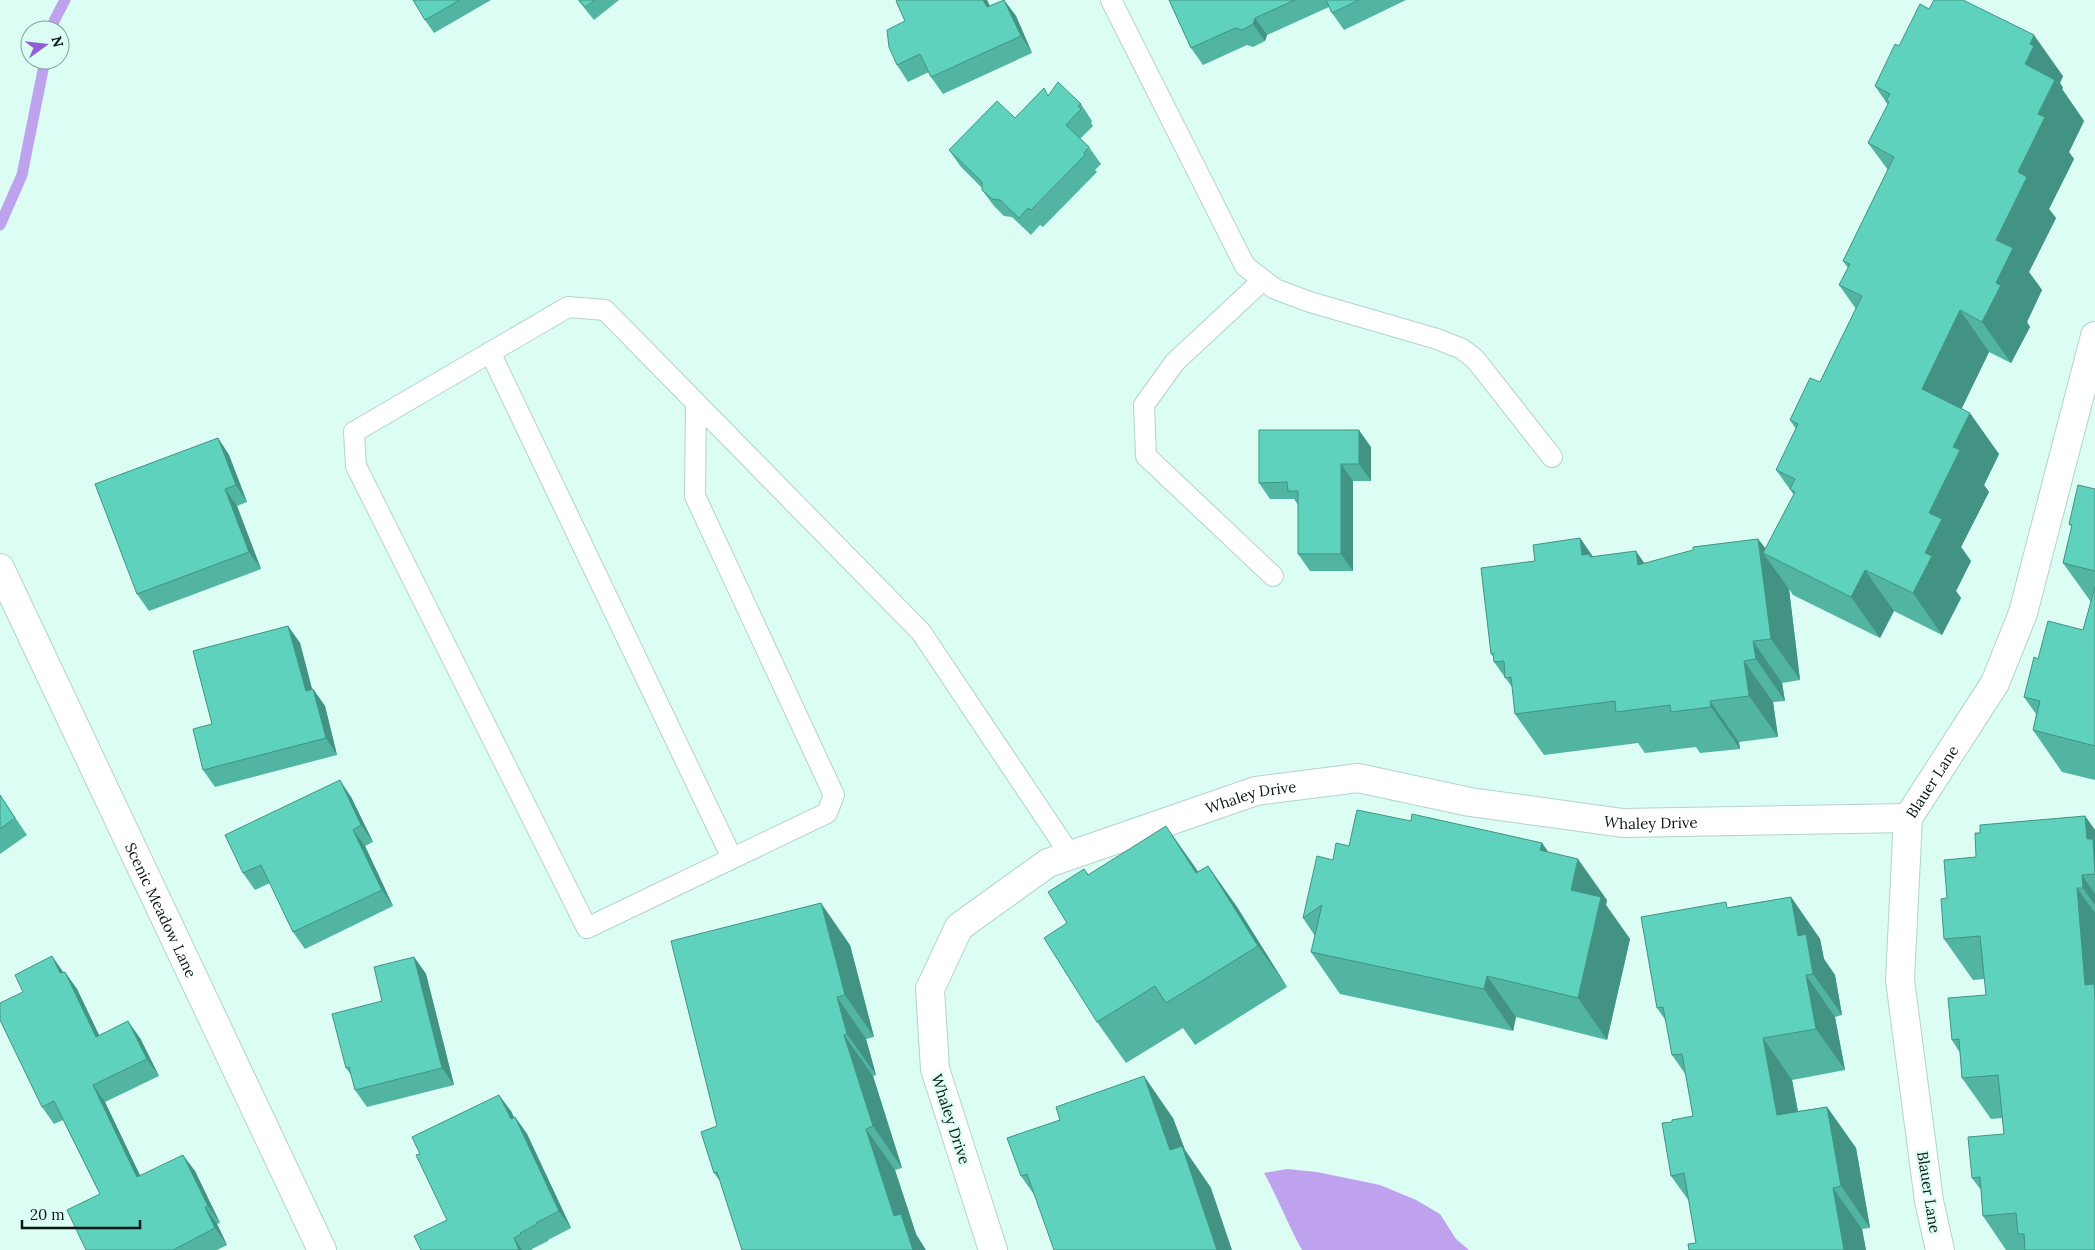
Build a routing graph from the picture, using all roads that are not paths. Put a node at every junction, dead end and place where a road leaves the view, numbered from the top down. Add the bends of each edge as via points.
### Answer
1 (1111, 0) edge
2 (1263, 280) junction
3 (2095, 336) edge
4 (490, 352) junction
5 (696, 403) junction
6 (1552, 457) dead end
7 (0, 568) edge
8 (1273, 576) dead end
9 (10, 617) edge
10 (1908, 818) junction
11 (1071, 856) junction
12 (732, 858) junction
13 (322, 1250) edge
14 (993, 1250) edge
15 (1940, 1250) edge

1 - 2 lane via 1245,266
2 - 6 lane via 1274,289 1310,302 1462,349 1475,359
2 - 8 lane via 1175,362 1144,405 1146,456
3 - 10 street, Blauer Lane via 2023,613 1995,683
4 - 5 lane via 568,307 605,310
4 - 12 lane
4 - 12 lane via 354,432 356,466 587,928
5 - 11 lane via 921,632
5 - 12 lane via 694,496 834,795 827,813
7 - 9 street, Scenic Meadow Lane
9 - 13 street, Scenic Meadow Lane
10 - 11 street, Whaley Drive via 1624,823 1470,802 1358,778 1256,791
10 - 15 street, Blauer Lane via 1900,980 1929,1201
11 - 14 street, Whaley Drive via 1048,863 959,928 930,989 935,1069

